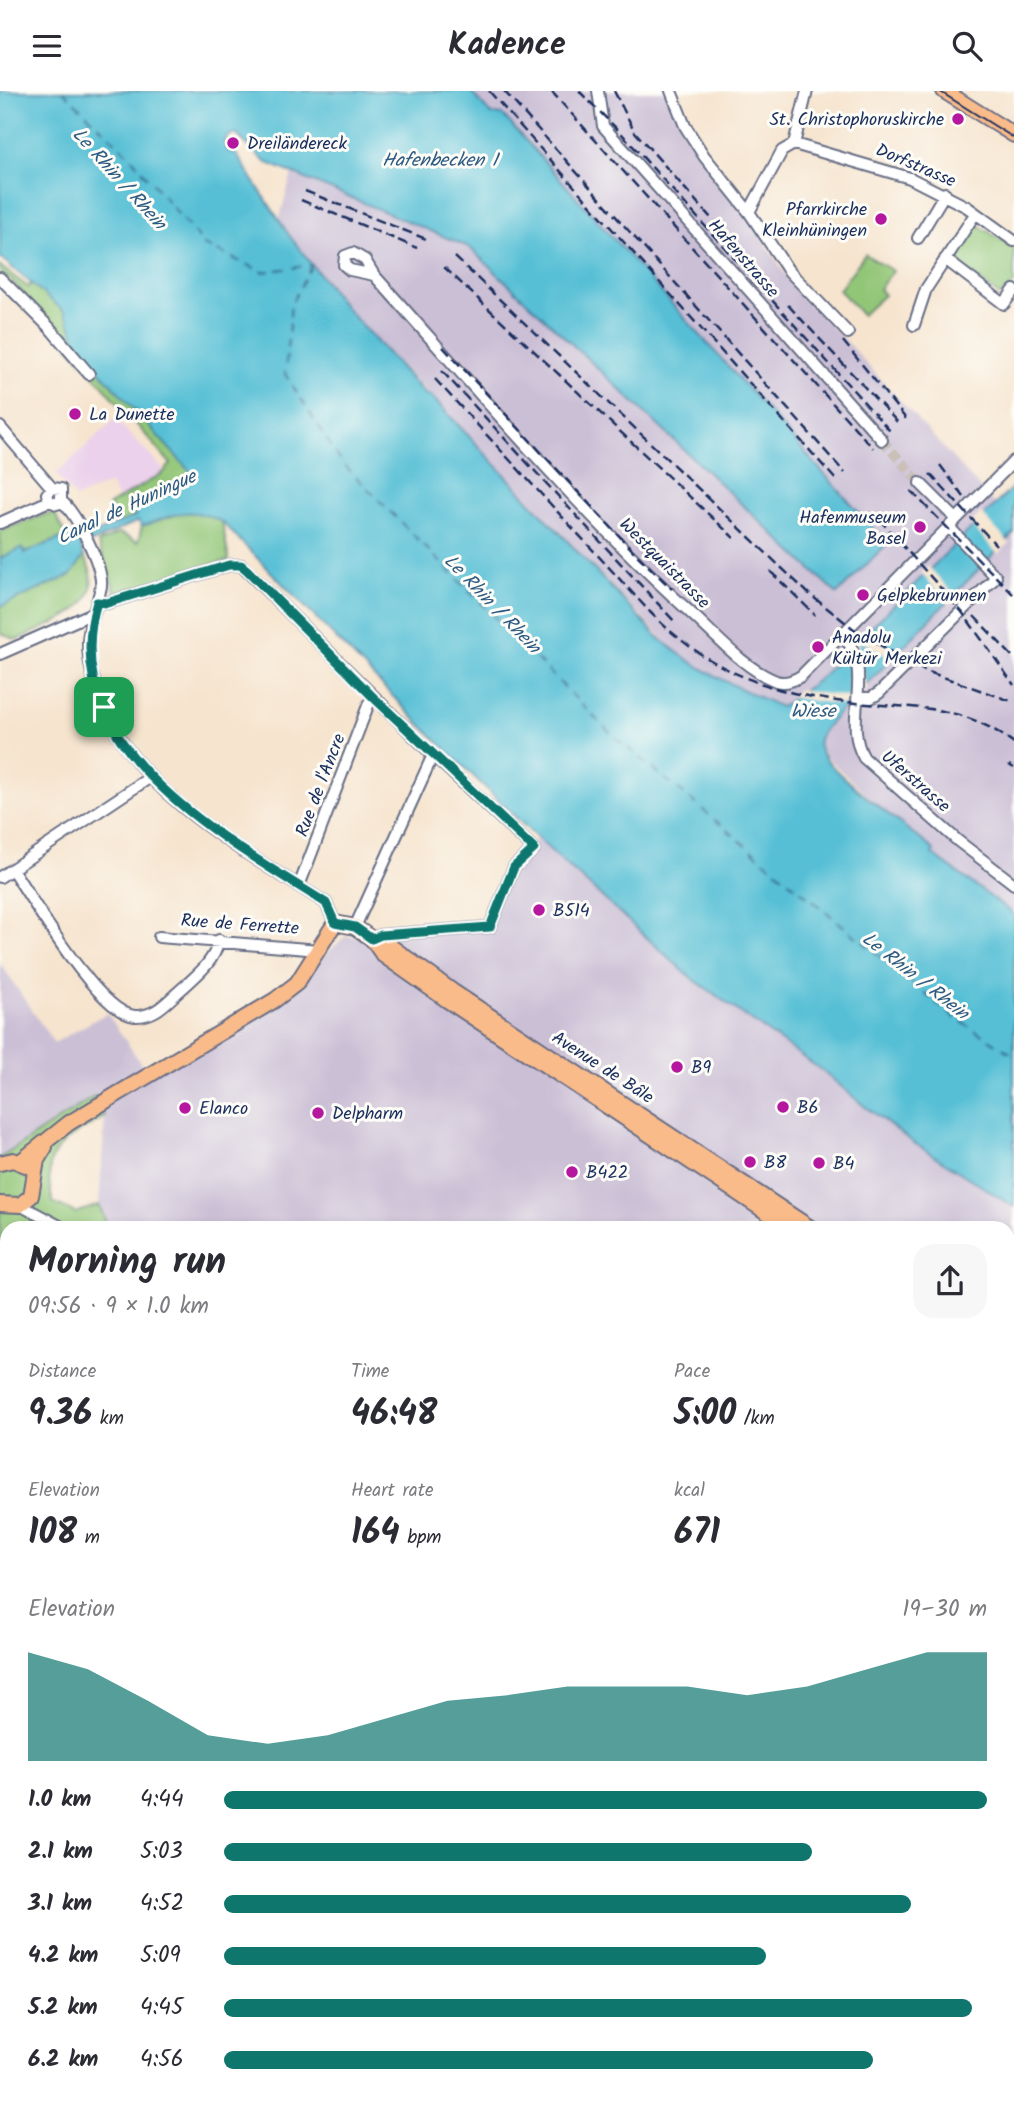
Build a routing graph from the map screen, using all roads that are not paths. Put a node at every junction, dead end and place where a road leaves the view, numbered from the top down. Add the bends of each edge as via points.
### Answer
1 (598, 91) edge
2 (671, 91) edge
3 (807, 91) edge
4 (944, 91) edge
5 (1014, 135) edge
6 (794, 144) junction
7 (944, 194) junction
8 (749, 212) junction
9 (975, 214) junction
10 (918, 238) dead end
11 (1014, 241) edge
12 (945, 259) junction
13 (374, 275) dead end
14 (0, 278) edge
15 (1014, 290) edge
16 (914, 325) dead end
17 (848, 333) dead end
18 (89, 374) dead end
19 (0, 427) edge
20 (882, 440) tunnel mouth
21 (1014, 461) edge
22 (920, 483) tunnel mouth
23 (52, 488) junction
24 (49, 501) junction
25 (61, 501) junction
26 (0, 523) edge
27 (953, 527) junction
28 (95, 608) junction
29 (67, 625) junction
30 (89, 633) junction
31 (845, 639) junction
32 (0, 654) edge
33 (860, 696) junction
34 (374, 698) junction
35 (433, 755) junction
36 (149, 778) junction
37 (12, 869) junction
38 (0, 877) edge
39 (1014, 884) edge
40 (299, 886) junction
41 (335, 923) junction
42 (355, 927) junction
43 (159, 937) dead end
44 (372, 939) junction
45 (219, 940) junction
46 (318, 950) junction
47 (49, 1139) junction
48 (21, 1161) junction
49 (0, 1163) edge
50 (34, 1176) junction
51 (26, 1201) junction
52 (0, 1203) edge
53 (50, 1221) edge
54 (793, 1221) edge

1 - 20 street, Hafenstrasse via 603,125
2 - 8 street via 704,156
3 - 6 street
4 - 5 main road
6 - 7 street, Dorfstrasse via 885,168
6 - 8 street via 782,151
7 - 9 street, Dorfstrasse
7 - 10 street
8 - 17 street via 788,270
9 - 11 street, Dorfstrasse
9 - 12 street
12 - 15 street via 1003,304
12 - 16 street via 922,295
13 - 31 street, Westquaistrasse via 649,575 742,659 774,680 788,682
14 - 18 street
19 - 23 street
21 - 27 street, Westquaistrasse
22 - 27 street
23 - 24 street via 47,493
23 - 25 street via 61,489
24 - 25 street
24 - 26 street
25 - 28 street via 75,515 95,560 101,584
27 - 31 street, Westquaistrasse
27 - 33 street via 996,577 911,663 871,698
28 - 29 street
28 - 30 street
28 - 34 street via 241,565
29 - 30 street
29 - 32 street
30 - 36 street via 102,704
31 - 33 street, Uferstrasse via 853,650
33 - 39 street, Uferstrasse via 854,730 864,758
34 - 35 street
34 - 40 street, Rue de l'Ancre
35 - 42 street
35 - 44 street via 534,849 514,867 490,927
36 - 37 street
36 - 40 street via 184,809
37 - 38 street
37 - 45 street via 79,968 122,1013 146,1015 158,1010 209,963
40 - 41 street via 326,903
41 - 42 main road, Avenue de Bâle
41 - 46 main road
42 - 44 main road, Avenue de Bâle
43 - 45 street, Rue de Ferrette
44 - 54 main road, Avenue de Bâle via 383,955 447,1000
45 - 46 street, Rue de Ferrette
46 - 47 main road via 297,983 275,1000 69,1122
47 - 48 main road
47 - 50 main road
48 - 49 main road
48 - 50 main road
50 - 51 main road
51 - 52 main road
51 - 53 street

